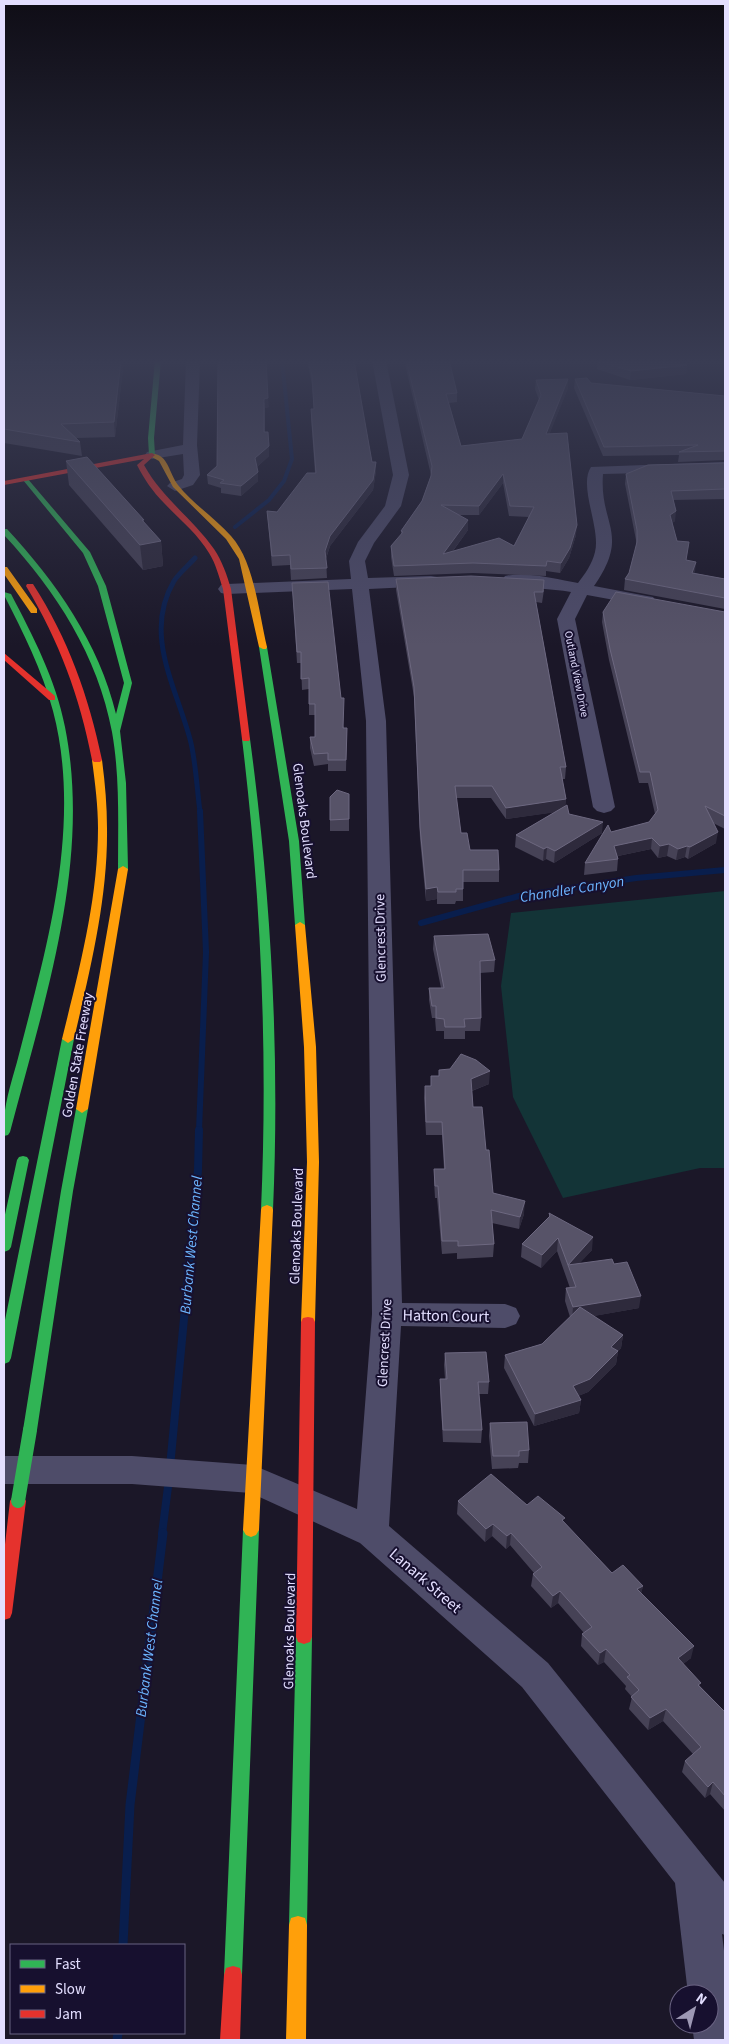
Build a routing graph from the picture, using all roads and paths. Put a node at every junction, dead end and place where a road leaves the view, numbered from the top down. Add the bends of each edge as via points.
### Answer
1 (145, 455) edge
2 (150, 455) edge
3 (154, 455) edge
4 (191, 455) edge
5 (397, 455) edge
6 (725, 466) edge
7 (25, 479) junction
8 (6, 482) edge
9 (175, 486) junction
10 (4, 531) edge
11 (4, 554) edge
12 (4, 569) edge
13 (499, 578) edge
14 (450, 580) edge
15 (360, 584) junction
16 (251, 588) junction
17 (227, 589) junction
18 (583, 589) junction
19 (4, 590) edge
20 (668, 605) edge
21 (4, 656) edge
22 (52, 698) junction
23 (75, 717) dead end
24 (116, 732) junction
25 (604, 807) dead end
26 (4, 1132) edge
27 (26, 1148) dead end
28 (4, 1247) edge
29 (387, 1314) junction
30 (505, 1316) dead end
31 (4, 1358) edge
32 (4, 1470) edge
33 (253, 1479) junction
34 (307, 1501) junction
35 (372, 1532) junction
36 (4, 1613) edge
37 (694, 1878) junction
38 (725, 1915) edge
39 (230, 2040) edge
40 (296, 2040) edge
41 (715, 2040) edge

1 - 7 main road
2 - 17 main road, Glenoaks Boulevard via 140,465 146,482 160,500 208,545 218,561
3 - 9 main road, Glenoaks Boulevard via 162,460
4 - 9 street via 192,475 188,482
5 - 15 street, Glencrest Drive via 401,476 393,506 356,561
6 - 18 street, Outland View Drive via 596,470 604,550
7 - 8 main road
7 - 24 main road via 86,552 102,586 128,683
9 - 16 main road, Glenoaks Boulevard via 235,545 243,559
10 - 24 main road, Golden State Freeway via 34,562 69,612 102,679
11 - 31 main road via 43,604 80,690 93,738 102,827 98,881 83,970 26,1237
12 - 23 main road via 22,592 45,632 57,658
13 - 18 street
14 - 15 street
15 - 16 street
15 - 29 street, Glencrest Drive via 376,721
16 - 17 street
16 - 34 main road, Glenoaks Boulevard via 294,841 310,1046 313,1162 307,1353
17 - 33 main road, Glenoaks Boulevard via 260,843 270,1048 270,1163
18 - 20 street
18 - 25 street, Outland View Drive via 569,608 566,619
19 - 22 main road via 32,641
21 - 22 main road
22 - 26 main road via 64,745 68,795 65,856 47,952
24 - 36 main road, Golden State Freeway, bridge via 123,803 123,872 67,1191 18,1501
27 - 28 main road
29 - 30 street, Hatton Court
29 - 35 street, Glencrest Drive
32 - 33 street, Lanark Street via 132,1470
33 - 34 street, Lanark Street
33 - 39 main road, Glenoaks Boulevard
34 - 35 street, Lanark Street
34 - 40 main road, Glenoaks Boulevard
35 - 37 street, Lanark Street via 535,1676
37 - 38 street, Lanark Street
37 - 41 street

